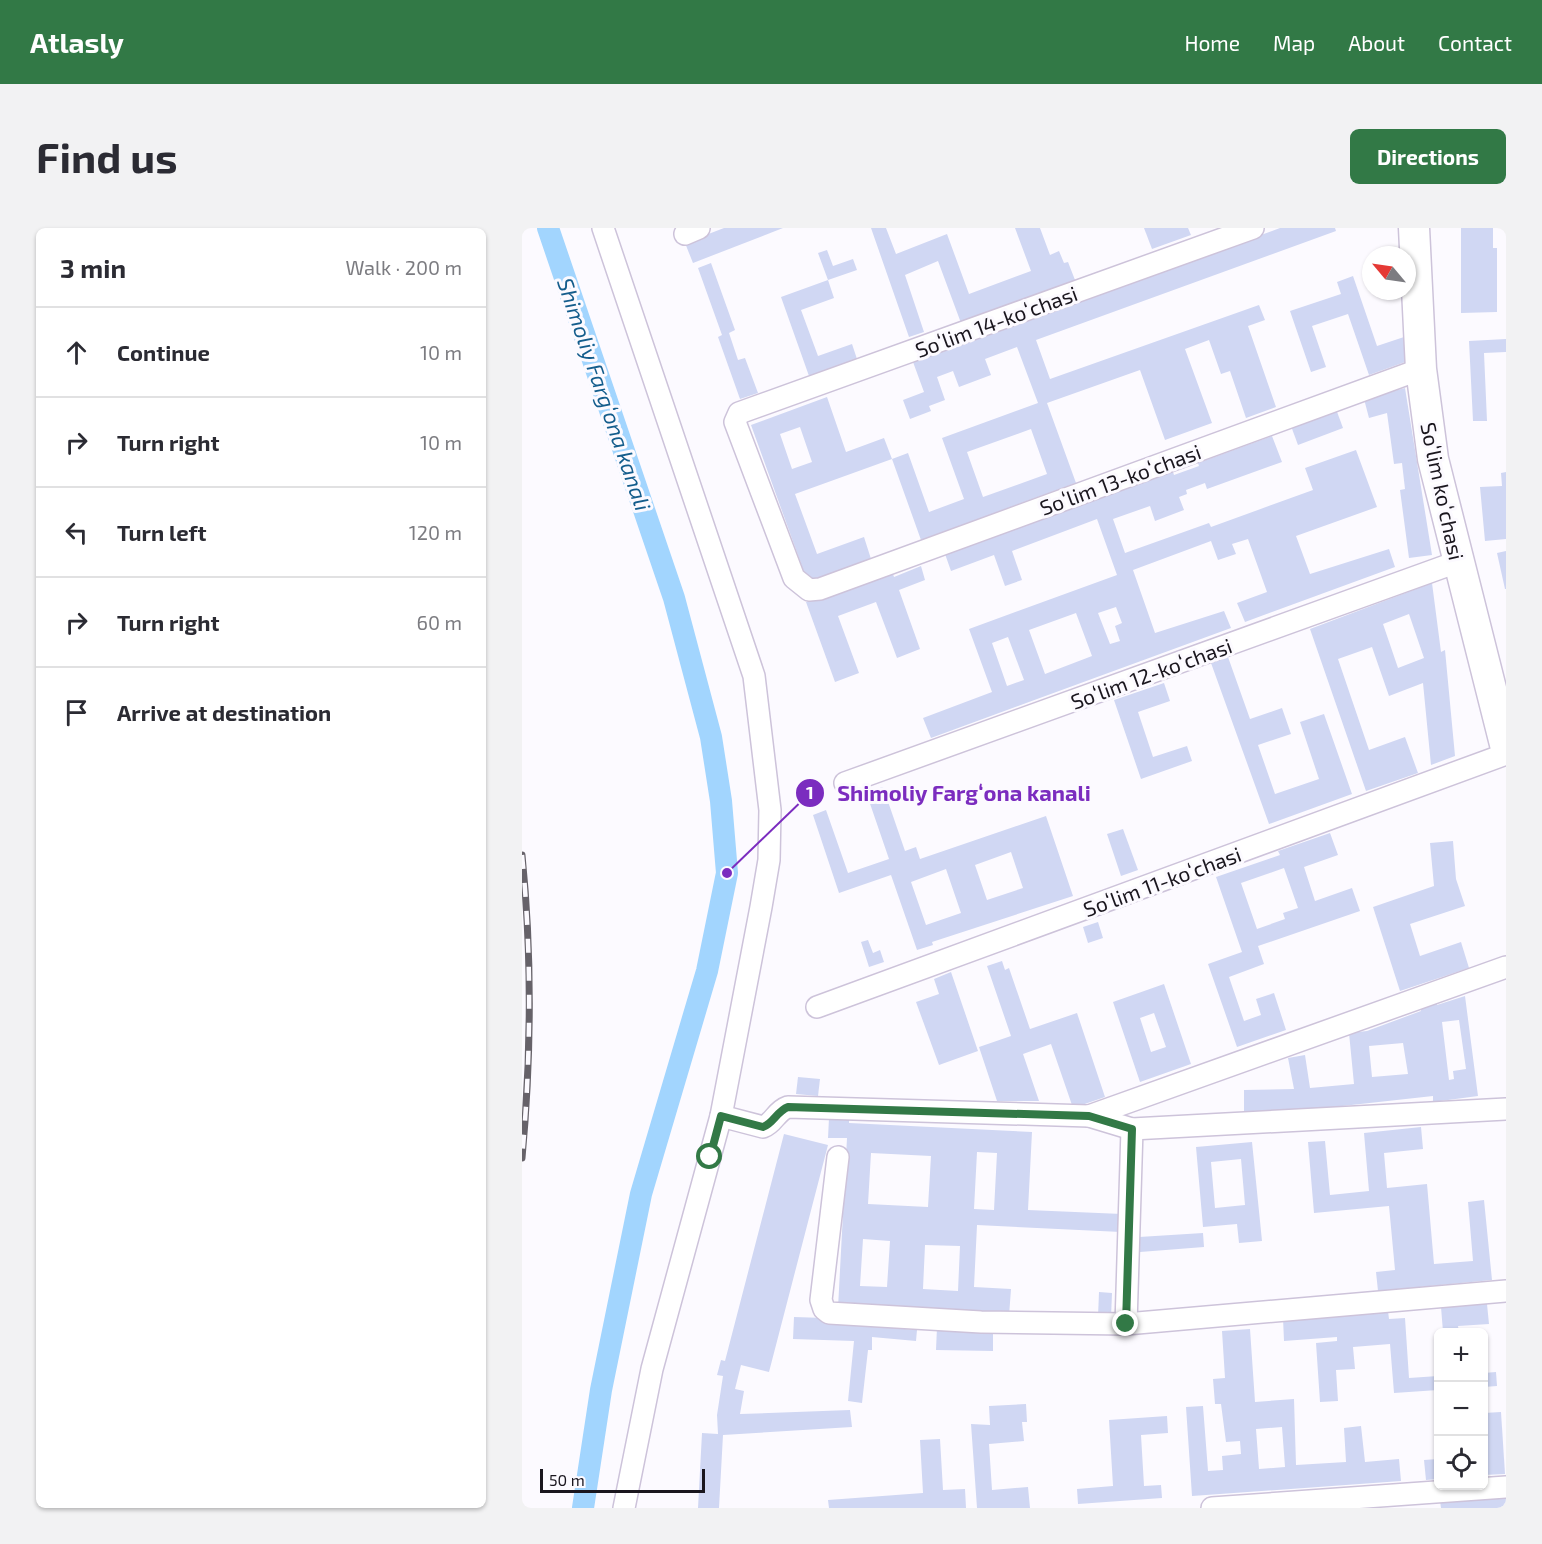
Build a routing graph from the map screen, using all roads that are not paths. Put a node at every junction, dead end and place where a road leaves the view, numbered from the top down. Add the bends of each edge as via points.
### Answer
1 (603, 228) edge
2 (1253, 228) edge
3 (1414, 228) edge
4 (1421, 369) junction
5 (1457, 562) junction
6 (820, 589) joint
7 (1506, 748) edge
8 (1506, 754) edge
9 (845, 783) dead end
10 (1506, 967) edge
11 (817, 1008) dead end
12 (1506, 1109) edge
13 (721, 1116) junction
14 (1089, 1116) junction
15 (1132, 1129) junction
16 (838, 1157) dead end
17 (1506, 1291) edge
18 (1126, 1324) junction
19 (1506, 1487) edge
20 (624, 1508) edge
21 (1212, 1508) edge

1 - 13 street via 754,676 770,810 769,860
2 - 6 street, Soʻlim 14-koʻchasi via 739,413 735,422 794,578 809,590
3 - 4 street, Soʻlim koʻchasi
4 - 5 street, Soʻlim koʻchasi via 1433,459
4 - 6 street, Soʻlim 13-koʻchasi
5 - 7 street, Soʻlim koʻchasi
5 - 9 street, Soʻlim 12-koʻchasi
8 - 11 street, Soʻlim 11-koʻchasi
10 - 14 street
12 - 15 street
13 - 14 street via 763,1127 788,1107
13 - 20 street via 652,1369
14 - 15 street
15 - 18 street
16 - 18 street via 821,1300 830,1313 981,1322
17 - 18 street
19 - 21 street

